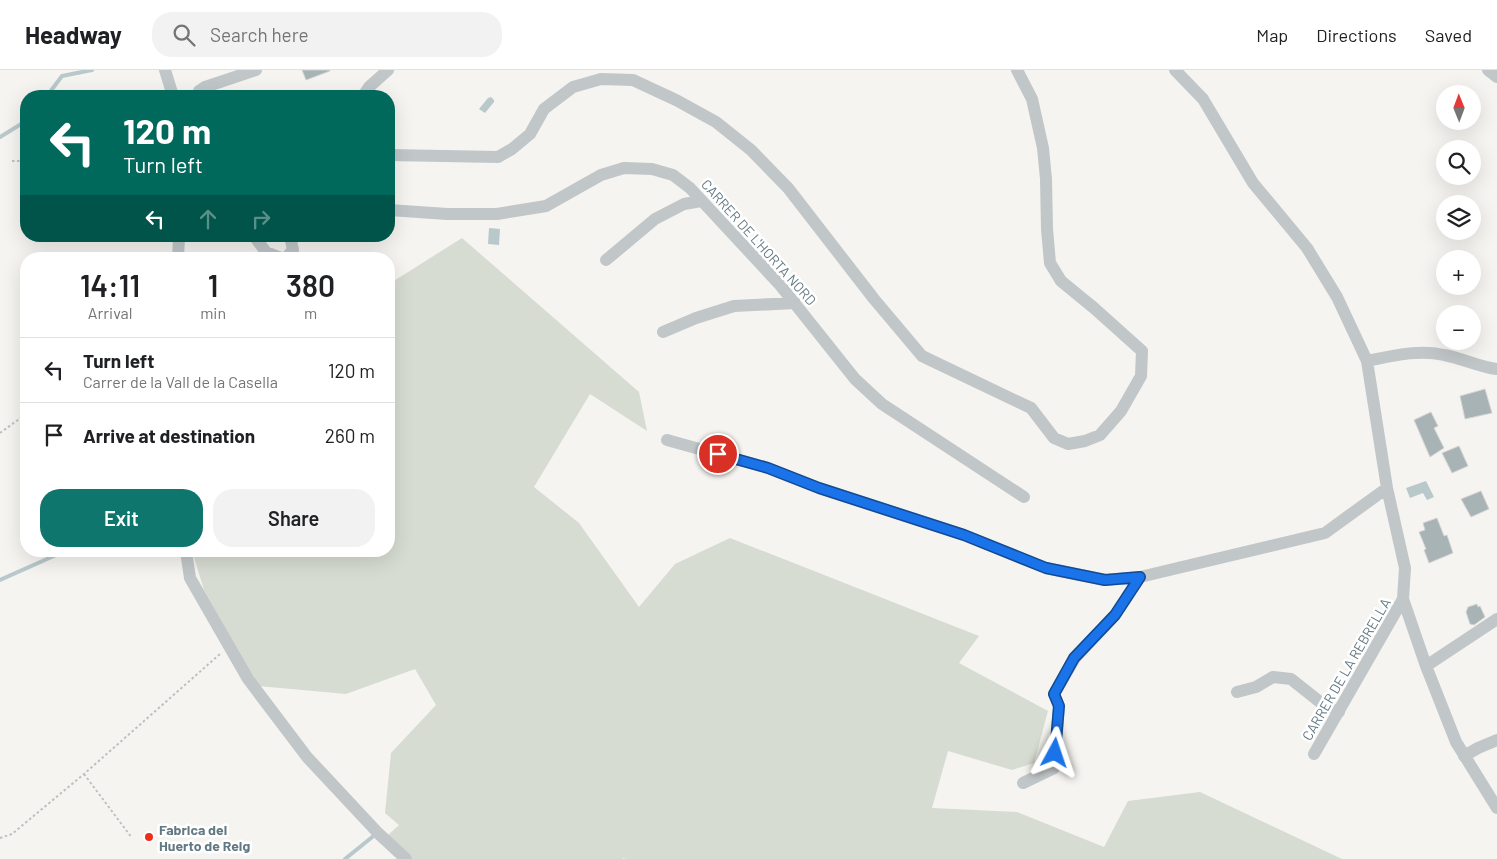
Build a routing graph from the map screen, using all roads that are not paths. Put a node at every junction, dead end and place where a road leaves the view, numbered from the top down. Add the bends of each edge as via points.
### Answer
1 (166, 70) edge
2 (256, 70) edge
3 (388, 70) edge
4 (1017, 70) edge
5 (1176, 70) edge
6 (1488, 70) edge
7 (234, 73) edge
8 (1497, 77) edge
9 (171, 90) edge
10 (200, 90) edge
11 (367, 90) edge
12 (395, 155) edge
13 (701, 201) junction
14 (395, 210) edge
15 (606, 260) dead end
16 (794, 303) junction
17 (663, 332) dead end
18 (1367, 361) junction
19 (1497, 369) edge
20 (667, 440) dead end
21 (1388, 488) junction
22 (1024, 497) dead end
23 (187, 557) edge
24 (1140, 577) junction
25 (1403, 599) junction
26 (1497, 618) edge
27 (1426, 666) junction
28 (1236, 692) dead end
29 (1338, 712) junction
30 (1497, 740) edge
31 (1314, 754) dead end
32 (1464, 756) junction
33 (1023, 783) dead end
34 (1497, 808) edge
35 (406, 859) edge

1 - 9 street
2 - 7 street
3 - 11 street
4 - 12 street via 1032,99 1043,148 1050,263 1061,281 1142,351 1141,376 1121,411 1100,435 1068,444 1054,438 1031,408 922,356 788,188 751,150 716,122 633,80 601,80 573,87 544,109 530,134 498,157
5 - 18 street via 1203,99 1253,183 1306,248 1337,296
6 - 8 street
7 - 10 street
13 - 14 street, CARRER DE L'HORTA NORD via 673,176 652,170 624,168 601,175 546,206 497,214
13 - 15 street via 684,204 655,219
13 - 16 street, CARRER DE L'HORTA NORD
16 - 17 street via 734,306
16 - 22 street, CARRER DE L'HORTA NORD via 855,379 882,404
18 - 19 street via 1415,352 1444,355
18 - 21 street
20 - 24 street via 768,468 964,535 1046,568 1105,580
21 - 24 street via 1325,533
21 - 25 street via 1405,568
23 - 35 street via 190,578 248,679 307,757
24 - 33 street via 1115,615 1074,658 1054,694 1059,706 1054,768
25 - 27 street
25 - 29 street, CARRER DE LA REBRELLA
26 - 27 street
27 - 32 street
28 - 29 street via 1256,687 1273,677 1291,679 1325,706
29 - 31 street, CARRER DE LA REBRELLA
30 - 32 street
32 - 34 street

